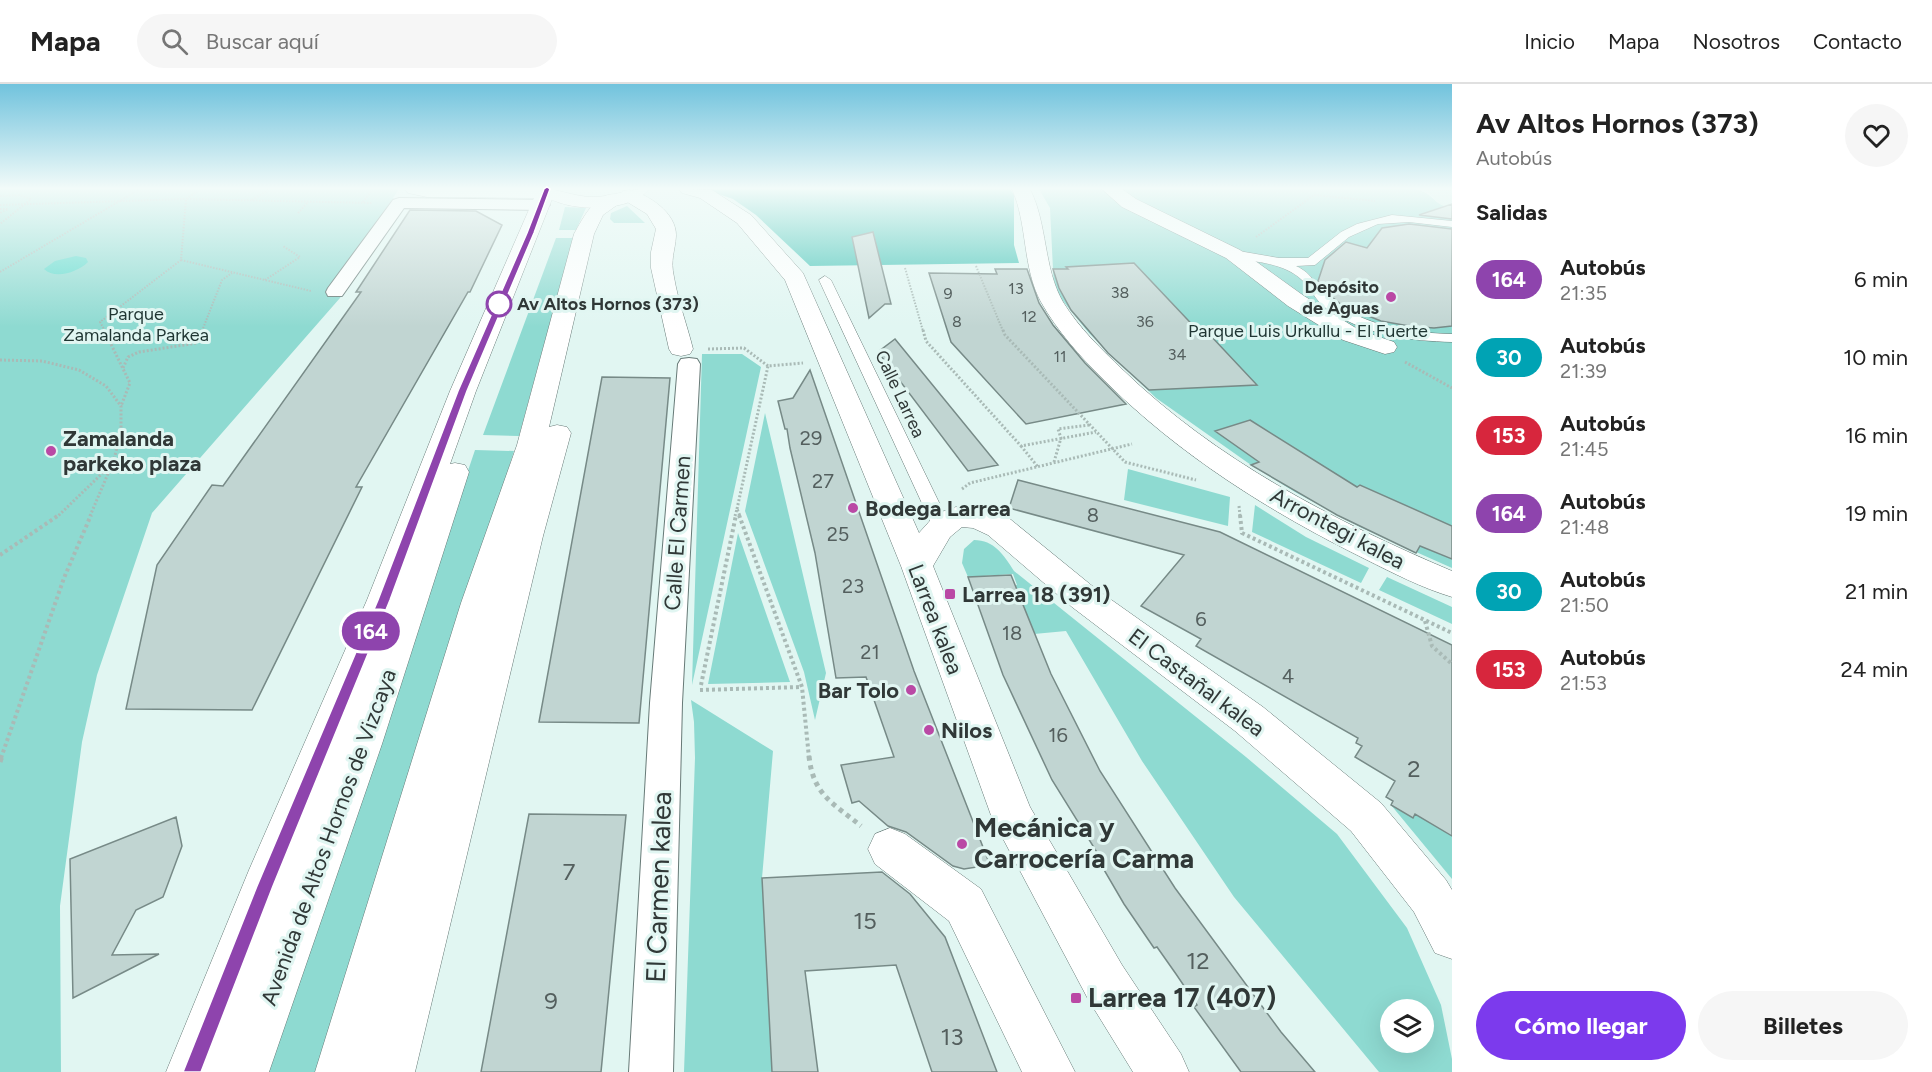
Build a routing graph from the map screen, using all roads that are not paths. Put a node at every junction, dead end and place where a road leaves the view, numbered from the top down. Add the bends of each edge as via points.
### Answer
1 (376, 235) edge
2 (529, 235) edge
3 (547, 235) edge
4 (584, 235) edge
5 (601, 235) edge
6 (667, 235) edge
7 (758, 235) edge
8 (1033, 235) edge
9 (1194, 235) edge
10 (1345, 235) edge
11 (1233, 254) junction
12 (1279, 262) junction
13 (1311, 262) junction
14 (825, 280) dead end
15 (1310, 282) junction
16 (335, 292) road end
17 (1452, 338) edge
18 (1385, 347) road end
19 (685, 356) joint
20 (941, 525) junction
21 (917, 566) junction
22 (1452, 585) edge
23 (683, 696) joint
24 (890, 849) road end
25 (1452, 936) edge
26 (192, 1072) edge
27 (243, 1072) edge
28 (341, 1072) edge
29 (389, 1072) edge
30 (651, 1072) edge
31 (1049, 1072) edge
32 (1163, 1072) edge

1 - 16 street
2 - 26 street via 463,391 384,600
3 - 27 street, Avenida de Altos Hornos de Vizcaya via 465,444
4 - 28 street via 531,445 475,613
5 - 29 street via 573,370
6 - 19 street, Calle El Carmen via 661,254 664,285
7 - 21 street, Larrea kalea via 795,278
8 - 22 street, Arrontegi kalea via 1045,289 1069,330 1125,390 1172,428 1163,437 1167,450 1235,477 1344,535
9 - 11 street
10 - 13 lane
11 - 12 lane
11 - 18 street via 1305,307 1351,335
12 - 13 lane
12 - 15 lane
13 - 15 lane via 1307,270
14 - 20 lane, Calle Larrea
15 - 17 lane via 1315,293 1333,308 1357,320 1386,331
19 - 23 street, Calle El Carmen
20 - 21 street
20 - 25 street, El Castañal kalea via 963,516 983,518 999,527 1084,598 1249,719 1366,817 1430,896
21 - 32 street, Larrea kalea via 1013,818 1105,982
23 - 30 street, El Carmen kalea
24 - 31 street via 964,905

